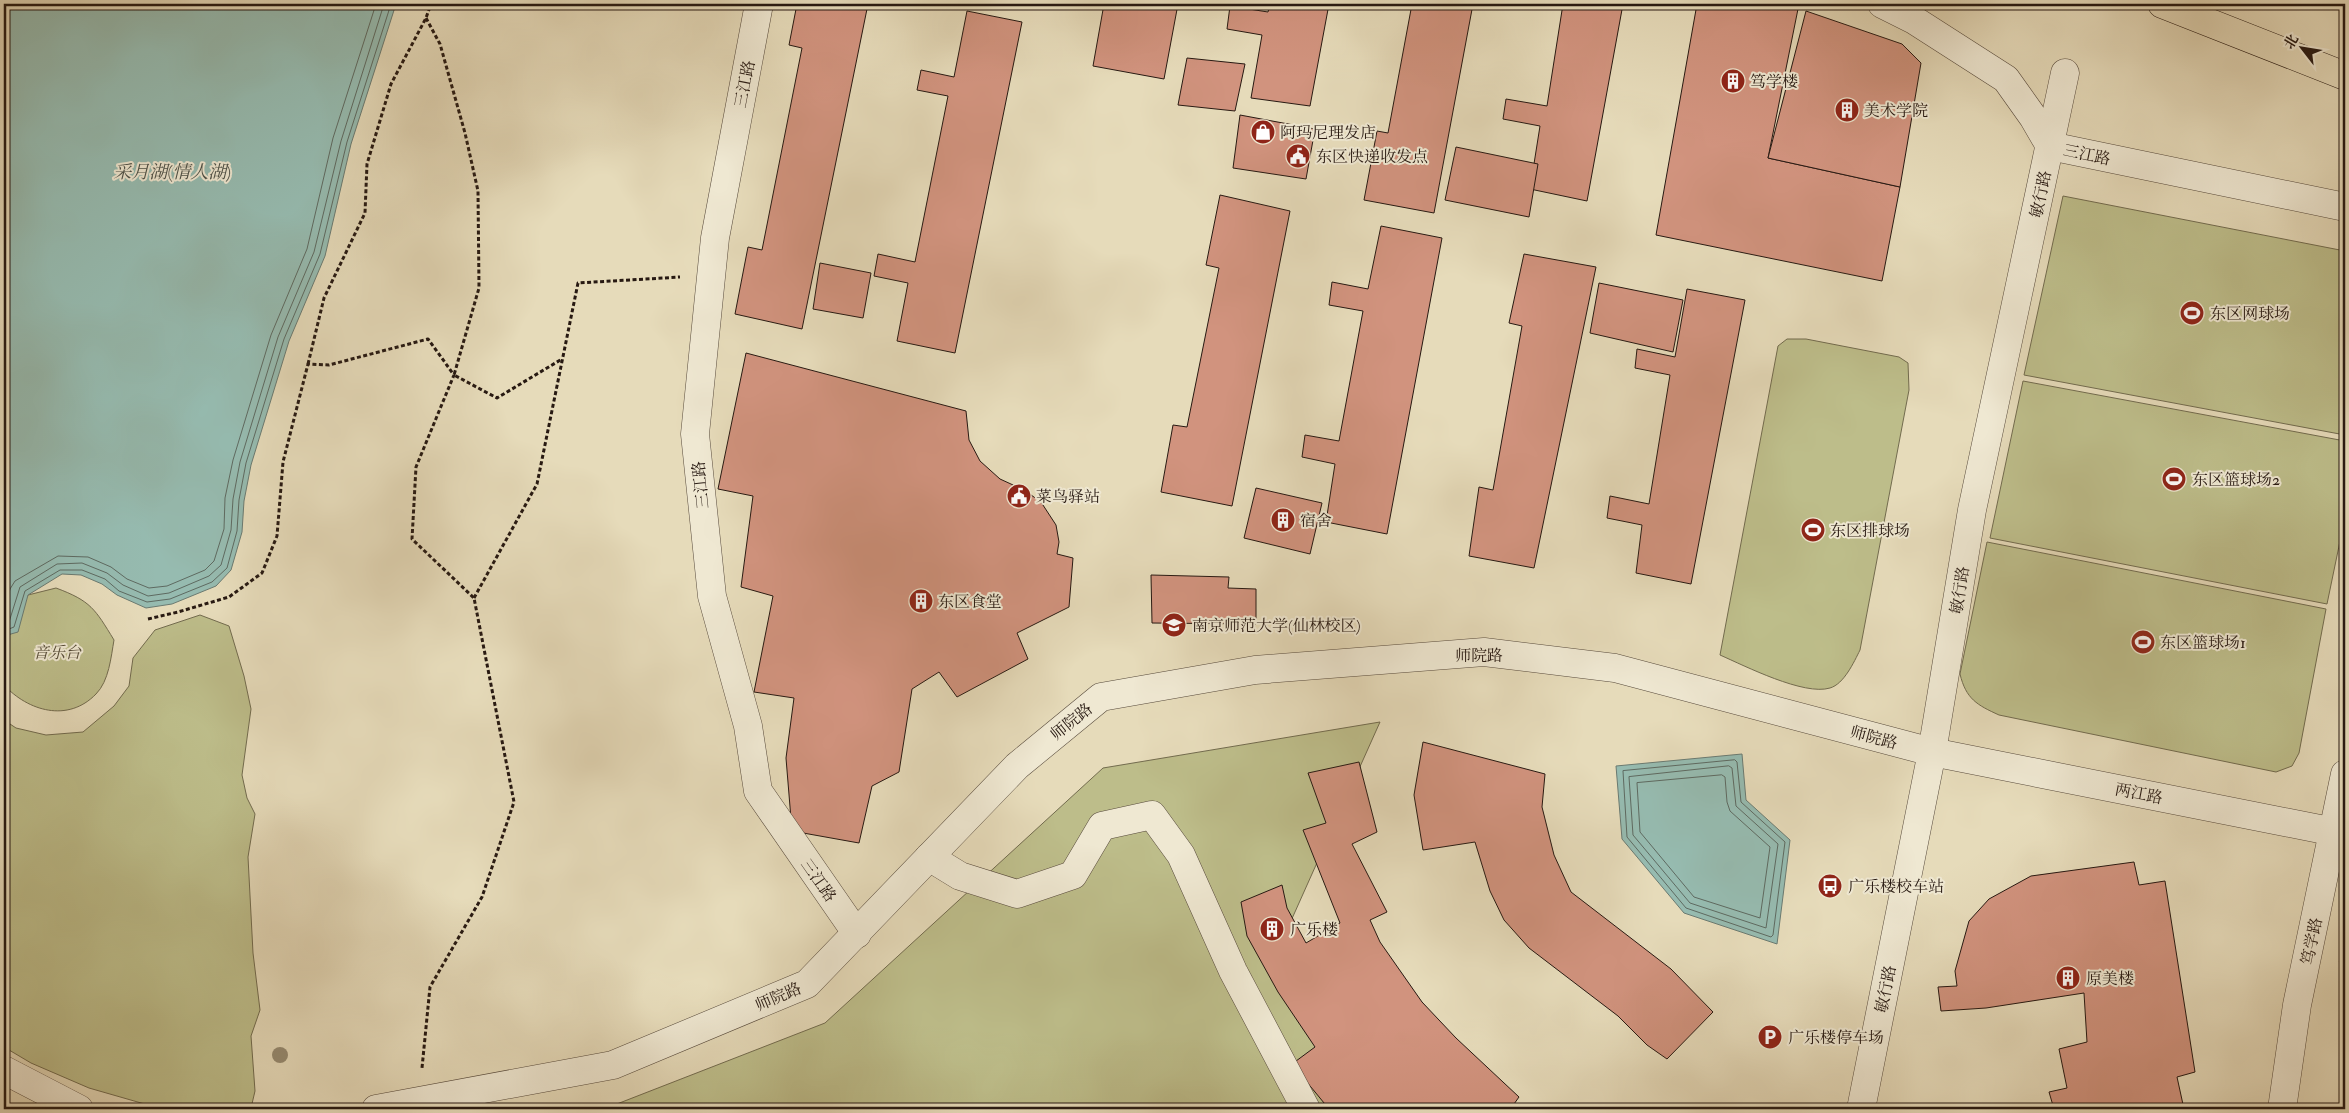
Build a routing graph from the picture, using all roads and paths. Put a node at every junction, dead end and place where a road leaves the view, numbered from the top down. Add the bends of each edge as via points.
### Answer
1 (431, 4) edge
2 (759, 4) edge
3 (1882, 4) edge
4 (2162, 4) edge
5 (426, 18) junction
6 (2065, 73) dead end
7 (2345, 76) edge
8 (2050, 146) junction
9 (2345, 207) edge
10 (712, 275) junction
11 (562, 359) junction
12 (308, 364) junction
13 (454, 375) junction
14 (474, 598) junction
15 (148, 619) dead end
16 (1932, 752) junction
17 (2345, 774) edge
18 (2339, 832) edge
19 (929, 857) junction
20 (857, 934) junction
21 (4, 1070) edge
22 (484, 1099) edge
23 (419, 1101) junction
24 (79, 1109) edge
25 (376, 1109) edge
26 (1306, 1109) edge
27 (1861, 1109) edge
28 (2282, 1109) edge

1 - 5 path
2 - 10 street, 三江路 via 715,238
3 - 8 street, 三江路 via 1914,20 2006,78
4 - 7 main road
5 - 12 path via 391,84 367,164 365,214 324,298
5 - 13 path via 440,44 478,191 479,288
6 - 8 street, 敏行路
8 - 9 street, 三江路
8 - 16 street, 敏行路 via 1972,510
10 - 11 path via 578,283
10 - 20 street, 三江路 via 695,434 712,596 748,726 758,791
11 - 13 path via 497,398
11 - 14 path via 537,484
12 - 13 path via 329,365 428,340
12 - 15 path via 283,462 277,536 262,573 229,597
13 - 14 path via 416,467 412,539
14 - 23 path via 514,802 482,897 430,987
16 - 18 street, 两江路
16 - 19 street, 师院路 via 1615,668 1493,653 1254,670 1101,697 1017,766
16 - 27 street, 敏行路
17 - 18 street, 笃学路
18 - 28 street, 笃学路 via 2297,1005
19 - 20 street, 师院路
19 - 26 street via 960,876 1017,894 1073,875 1102,826 1152,816 1181,855 1233,971
20 - 22 street, 师院路 via 807,984 612,1065
21 - 24 street
22 - 23 street, 师院路
23 - 25 street, 师院路

